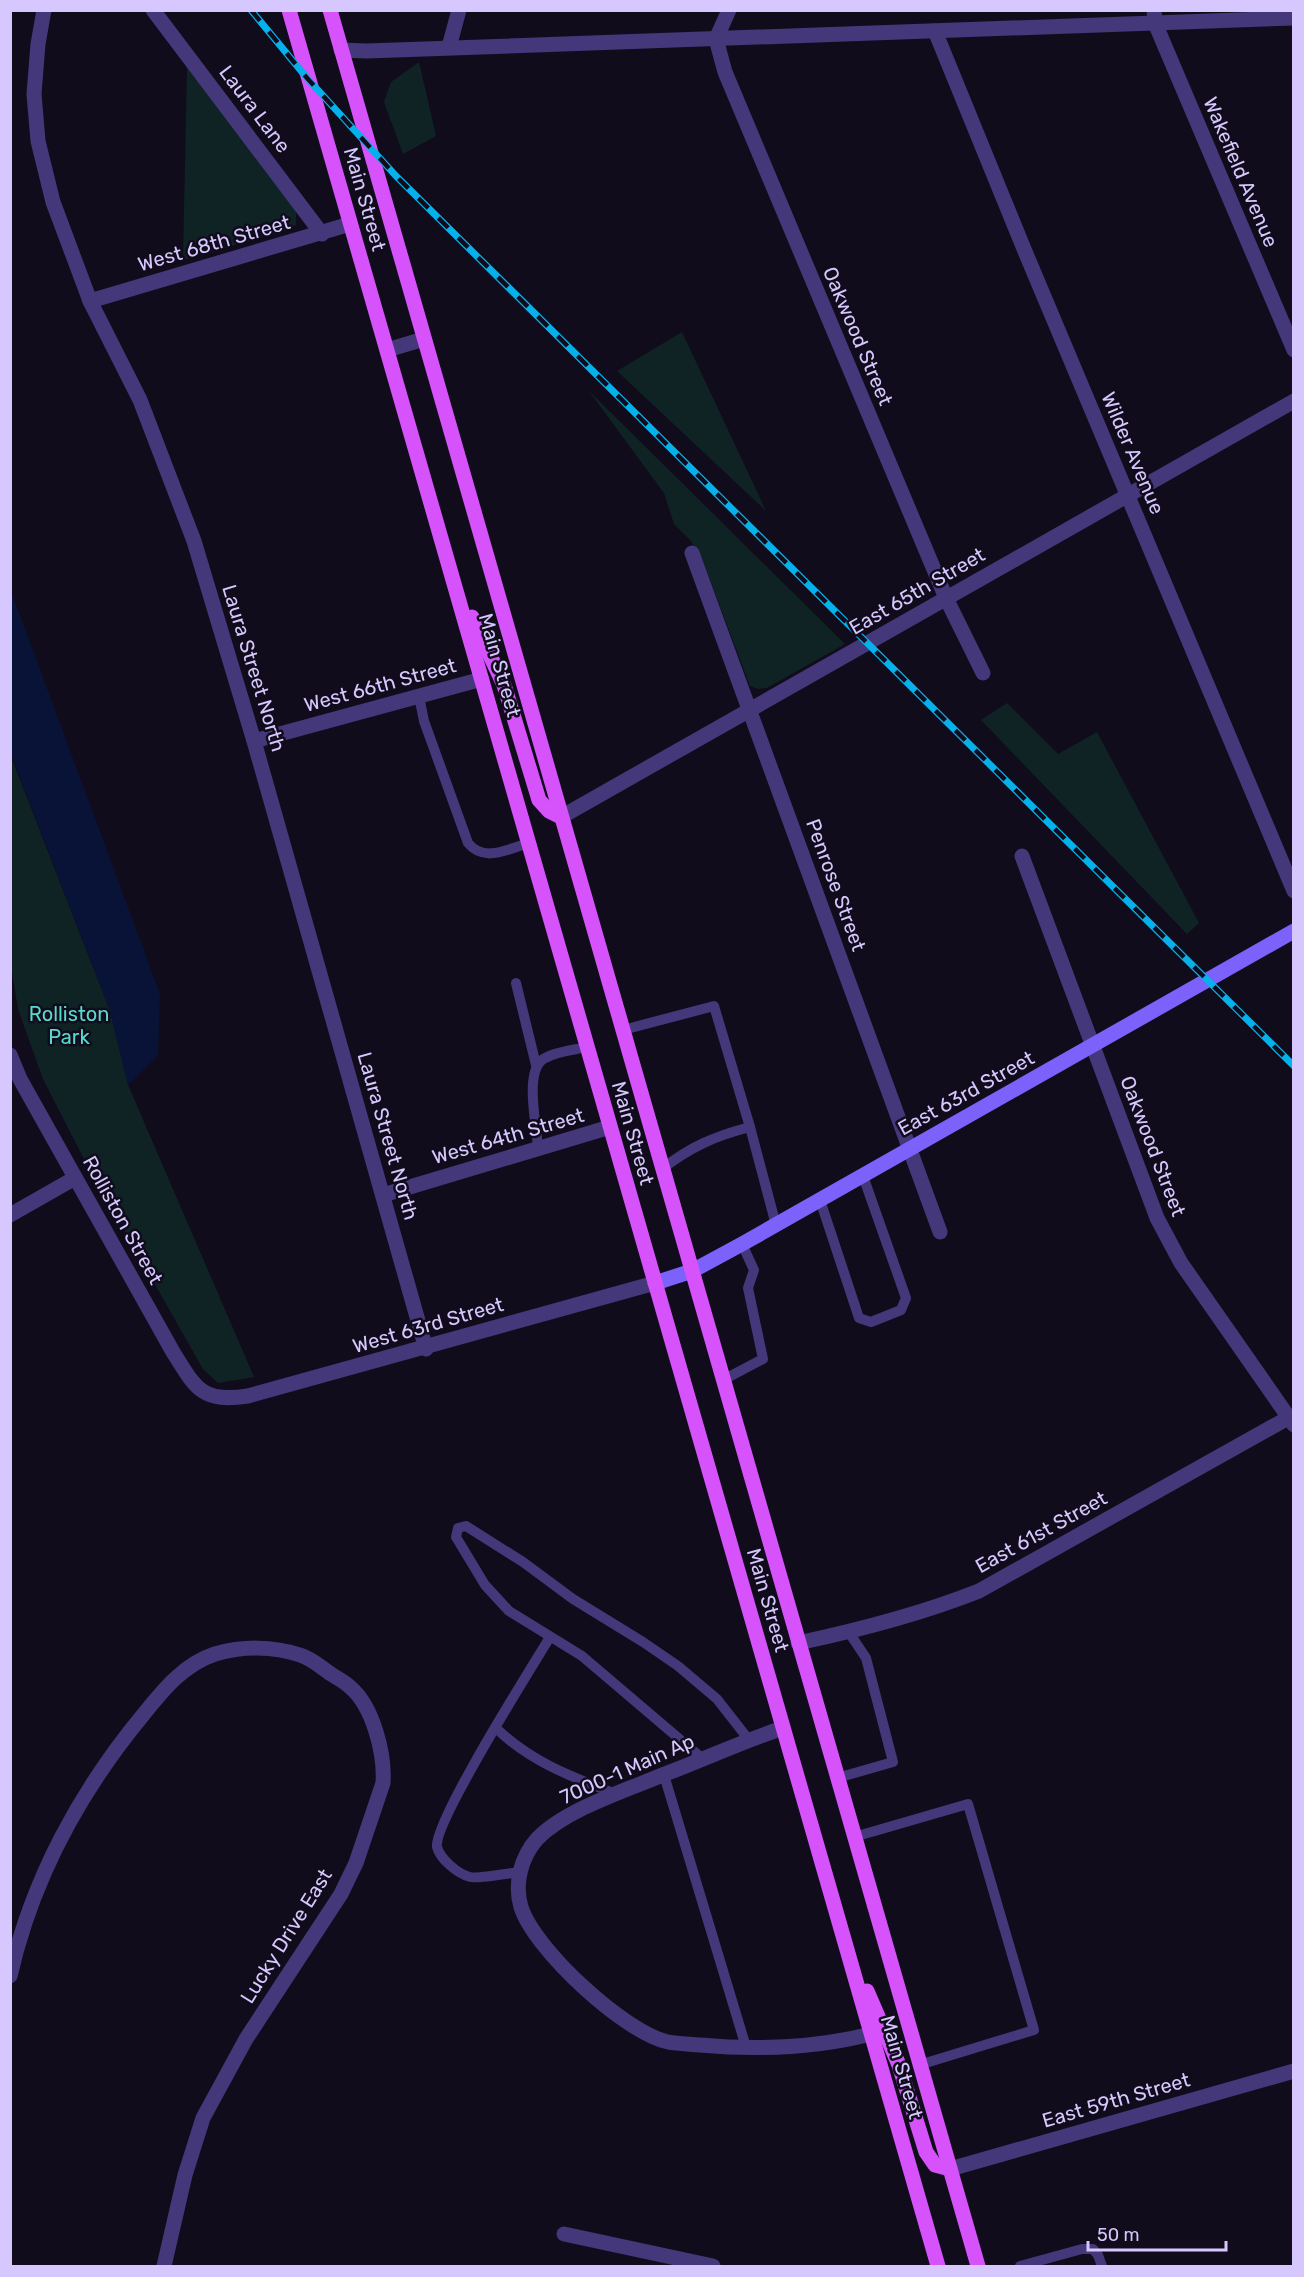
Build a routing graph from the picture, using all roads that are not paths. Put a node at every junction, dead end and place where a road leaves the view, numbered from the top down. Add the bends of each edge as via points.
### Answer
1 (44, 10) edge
2 (153, 10) edge
3 (289, 10) edge
4 (330, 10) edge
5 (459, 10) edge
6 (729, 10) edge
7 (1154, 17) edge
8 (1293, 18) edge
9 (935, 31) junction
10 (716, 39) junction
11 (449, 47) junction
12 (341, 50) junction
13 (350, 224) junction
14 (322, 234) junction
15 (90, 301) junction
16 (424, 339) junction
17 (387, 350) junction
18 (1293, 350) edge
19 (1293, 401) edge
20 (1128, 495) junction
21 (692, 553) dead end
22 (451, 573) junction
23 (946, 598) junction
24 (983, 674) dead end
25 (482, 679) junction
26 (419, 696) junction
27 (750, 710) junction
28 (254, 741) junction
29 (561, 817) junction
30 (529, 843) junction
31 (1022, 856) dead end
32 (1293, 891) edge
33 (1293, 932) edge
34 (516, 983) dead end
35 (623, 1030) junction
36 (587, 1047) junction
37 (1092, 1047) junction
38 (10, 1054) edge
39 (536, 1065) junction
40 (610, 1127) junction
41 (750, 1127) junction
42 (538, 1148) junction
43 (910, 1149) junction
44 (663, 1169) junction
45 (863, 1176) junction
46 (75, 1178) junction
47 (383, 1195) junction
48 (820, 1200) junction
49 (10, 1215) edge
50 (776, 1225) junction
51 (940, 1232) dead end
52 (742, 1244) junction
53 (692, 1271) junction
54 (655, 1283) junction
55 (426, 1348) junction
56 (723, 1380) junction
57 (210, 1397) joint
58 (1291, 1421) edge
59 (848, 1631) junction
60 (550, 1637) junction
61 (798, 1643) junction
62 (496, 1728) junction
63 (783, 1728) junction
64 (749, 1740) junction
65 (703, 1759) junction
66 (664, 1775) junction
67 (837, 1778) junction
68 (616, 1794) junction
69 (854, 1837) junction
70 (520, 1872) junction
71 (843, 1936) junction
72 (10, 1976) edge
73 (871, 2034) junction
74 (746, 2047) junction
75 (919, 2064) junction
76 (1293, 2071) edge
77 (950, 2169) junction
78 (564, 2234) dead end
79 (164, 2266) edge
80 (713, 2266) edge
81 (938, 2266) edge
82 (978, 2266) edge
83 (1020, 2266) edge
84 (1102, 2266) edge

1 - 15 street, Laura Street North via 34,94 38,141 53,202
2 - 14 street, Laura Lane
3 - 13 main road, Main Street
4 - 12 main road, Main Street
5 - 11 street
6 - 10 street
7 - 8 street
7 - 9 street
7 - 18 street, Wakefield Avenue
9 - 10 street
9 - 20 street, Wilder Avenue
10 - 11 street
10 - 23 street, Oakwood Street via 725,72
11 - 12 street
12 - 16 main road, Main Street
13 - 14 street, West 68th Street
13 - 17 main road, Main Street
14 - 15 street, West 68th Street
15 - 28 street, Laura Street North via 140,400 194,541
16 - 17 street
16 - 29 main road, Main Street
17 - 22 main road, Main Street
19 - 20 street, East 65th Street
20 - 23 street, East 65th Street
20 - 32 street, Wilder Avenue
21 - 27 street, Penrose Street
22 - 25 main road, Main Street
22 - 29 main road via 504,686 540,800
23 - 24 street, Oakwood Street
23 - 27 street, East 65th Street
25 - 26 street, West 66th Street
25 - 30 main road, Main Street
26 - 28 street, West 66th Street
26 - 30 lane via 424,721 468,843 474,851 486,855
27 - 29 street, East 65th Street
27 - 43 street, Penrose Street
28 - 47 street, Laura Street North
29 - 35 main road, Main Street
30 - 36 main road, Main Street
31 - 37 street, Oakwood Street
33 - 37 street, East 63rd Street
34 - 39 lane
35 - 41 lane via 714,1006
35 - 44 main road, Main Street
36 - 39 lane via 545,1058
36 - 40 main road, Main Street
37 - 43 street, East 63rd Street
37 - 58 street, Oakwood Street via 1157,1218 1181,1263
38 - 46 street, Rolliston Street
39 - 42 lane via 532,1078
40 - 42 street, West 64th Street
40 - 54 main road, Main Street
41 - 44 lane via 684,1152
41 - 50 lane
42 - 47 street, West 64th Street
43 - 45 street, East 63rd Street
43 - 51 street, Penrose Street
44 - 53 main road, Main Street
45 - 48 street, East 63rd Street
45 - 48 lane via 906,1298 901,1310 871,1322 859,1318
46 - 49 street
46 - 57 street, Rolliston Street via 173,1352 190,1379
47 - 55 street, Laura Street North
48 - 50 street, East 63rd Street
50 - 52 street, East 63rd Street
52 - 53 street, East 63rd Street
52 - 56 lane via 754,1270 748,1288 763,1359
53 - 54 street, East 63rd Street
53 - 56 main road, Main Street
54 - 55 street, West 63rd Street
54 - 63 main road, Main Street
55 - 57 street, West 63rd Street via 248,1396
56 - 61 main road, Main Street
58 - 59 street, East 61st Street via 979,1592
59 - 61 street, East 61st Street
59 - 67 lane via 866,1658 893,1762
60 - 62 lane
60 - 64 lane via 509,1611 485,1585 456,1537 458,1528 466,1526 473,1530 678,1666 717,1699
60 - 65 lane via 582,1656
61 - 67 main road, Main Street
62 - 68 lane via 512,1744 541,1762
62 - 70 lane via 441,1828 437,1846 444,1861 471,1878
63 - 64 street, 7000-1 Main Ap
63 - 71 main road, Main Street
64 - 65 street, 7000-1 Main Ap
65 - 66 street, 7000-1 Main Ap
66 - 68 street, 7000-1 Main Ap
66 - 74 lane
67 - 69 main road, Main Street
68 - 70 street, 7000-1 Main Ap via 549,1828 527,1853
69 - 75 main road, Main Street
69 - 75 lane via 969,1804 1034,2030
70 - 74 street, 7000-1 Main Ap via 521,1906 530,1924 550,1952 602,2003 650,2036 668,2042
71 - 73 main road, Main Street
71 - 77 main road via 899,2065 926,2152 935,2165
72 - 79 street, Lucky Drive East via 19,1936 54,1851 83,1796 167,1686 214,1654 261,1648 302,1655 351,1687 377,1732 383,1783 356,1863 341,1894 246,2039 203,2118
73 - 74 street, 7000-1 Main Ap via 817,2044
73 - 81 main road, Main Street
75 - 77 main road, Main Street
76 - 77 street, East 59th Street
77 - 82 main road, Main Street
78 - 80 street
83 - 84 lane via 1082,2249 1093,2249

